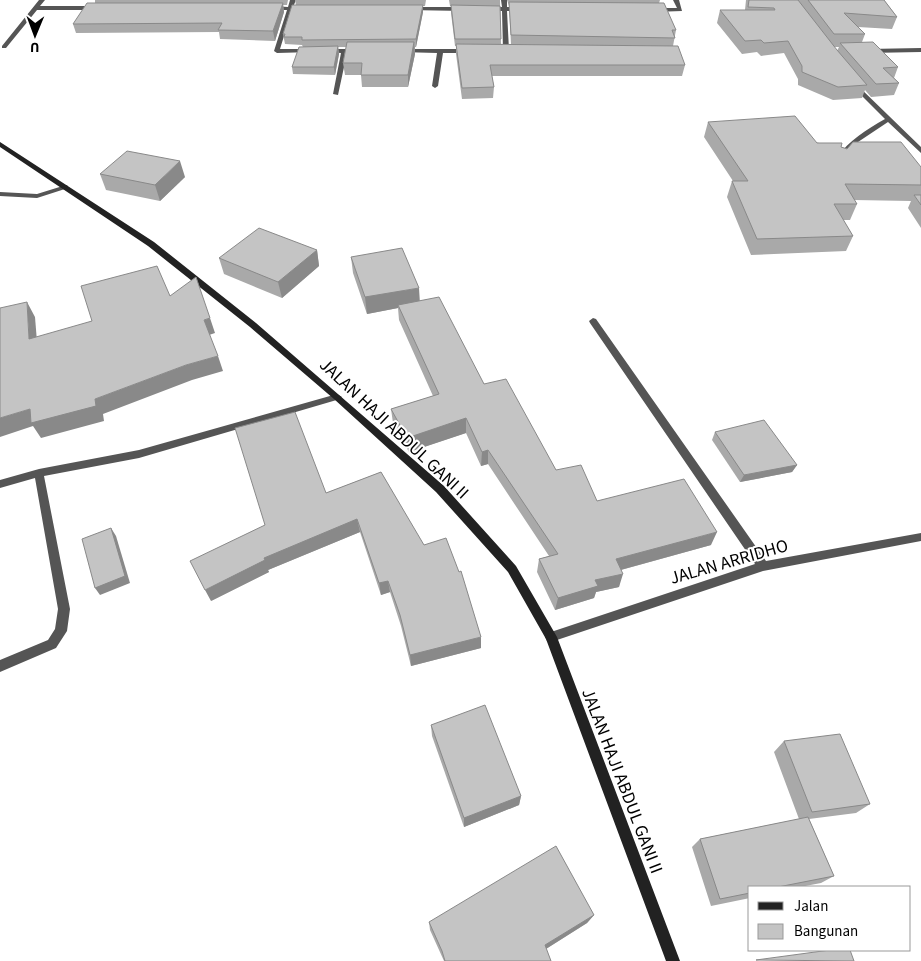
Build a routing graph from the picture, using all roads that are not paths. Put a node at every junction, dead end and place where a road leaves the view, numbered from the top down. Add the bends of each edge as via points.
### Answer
1 (42, 0) edge
2 (293, 0) edge
3 (504, 0) edge
4 (676, 0) edge
5 (36, 8) junction
6 (104, 8) edge
7 (261, 8) edge
8 (290, 8) junction
9 (310, 9) edge
10 (397, 9) edge
11 (505, 9) junction
12 (534, 9) edge
13 (649, 10) edge
14 (4, 47) dead end
15 (497, 50) edge
16 (506, 50) junction
17 (921, 50) edge
18 (344, 51) junction
19 (364, 51) edge
20 (392, 51) edge
21 (440, 51) junction
22 (478, 51) edge
23 (516, 51) edge
24 (864, 51) edge
25 (850, 80) edge
26 (435, 86) dead end
27 (336, 94) dead end
28 (890, 119) junction
29 (0, 144) edge
30 (921, 151) edge
31 (839, 161) edge
32 (66, 187) junction
33 (0, 194) edge
34 (593, 321) dead end
35 (337, 397) junction
36 (39, 473) junction
37 (0, 484) edge
38 (921, 536) edge
39 (763, 566) junction
40 (551, 637) junction
41 (0, 666) edge
42 (672, 961) edge

1 - 5 street
2 - 8 street
3 - 11 street
4 - 13 street via 680,10
5 - 6 street
5 - 14 street
7 - 8 street
8 - 9 street
8 - 18 street via 277,50
10 - 11 street
11 - 12 street
11 - 16 street
15 - 16 street
16 - 23 street
17 - 24 street
18 - 19 street
18 - 27 street
20 - 21 street
21 - 22 street
21 - 26 street
25 - 28 street
28 - 30 street
28 - 31 street via 850,146
29 - 32 street, JALAN HAJI ABDUL GANI II
32 - 33 street via 37,196
32 - 35 street, JALAN HAJI ABDUL GANI II via 151,244
34 - 39 street
35 - 36 street via 140,454
35 - 40 street, JALAN HAJI ABDUL GANI II via 440,489 512,569
36 - 37 street
36 - 41 street via 64,609 61,631 52,644
38 - 39 street, JALAN ARRIDHO
39 - 40 street, JALAN ARRIDHO
40 - 42 street, JALAN HAJI ABDUL GANI II

